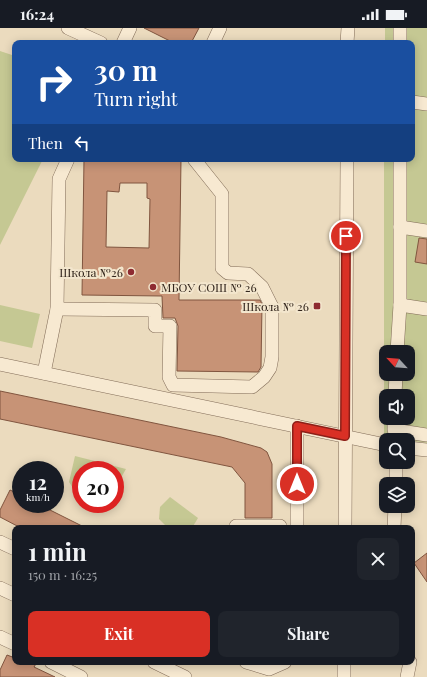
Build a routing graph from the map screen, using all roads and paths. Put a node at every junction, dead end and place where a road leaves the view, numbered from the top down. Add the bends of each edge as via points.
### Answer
1 (68, 28) edge
2 (130, 28) edge
3 (220, 28) edge
4 (348, 28) edge
5 (400, 28) edge
6 (94, 40) edge
7 (124, 40) edge
8 (214, 40) edge
9 (348, 40) edge
10 (400, 40) edge
11 (415, 102) edge
12 (427, 104) edge
13 (67, 162) edge
14 (196, 162) edge
15 (347, 162) edge
16 (400, 162) edge
17 (400, 227) junction
18 (427, 231) edge
19 (400, 305) junction
20 (427, 309) edge
21 (57, 310) junction
22 (398, 345) edge
23 (0, 364) edge
24 (44, 373) junction
25 (394, 425) edge
26 (297, 426) junction
27 (427, 435) edge
28 (345, 436) junction
29 (379, 443) edge
30 (415, 449) edge
31 (427, 450) edge
32 (395, 513) edge
33 (297, 525) edge
34 (345, 525) edge
35 (394, 525) edge
36 (0, 542) edge
37 (12, 548) edge
38 (0, 588) edge
39 (12, 594) edge
40 (0, 637) edge
41 (12, 643) edge
42 (57, 665) edge
43 (160, 665) edge
44 (256, 665) edge
45 (278, 665) edge
46 (344, 665) edge
47 (409, 665) edge
48 (81, 677) edge
49 (185, 677) edge
50 (344, 677) edge
51 (407, 677) edge

1 - 6 street
2 - 7 street
3 - 8 street
4 - 9 street
5 - 10 street
11 - 12 street
13 - 21 street via 59,179
14 - 21 street via 222,194 222,268 228,273 248,274 262,287 272,307 272,357 270,368 264,377 252,387 174,385 169,377 170,326 155,326 155,310
15 - 28 street
16 - 17 street
17 - 18 street
17 - 19 street
19 - 20 street
19 - 22 street
21 - 24 street
23 - 24 street
24 - 26 street
25 - 27 street via 394,430
26 - 28 street
26 - 33 street
28 - 29 street
28 - 34 street
30 - 31 street
32 - 35 street
36 - 37 street
38 - 39 street
40 - 41 street
42 - 48 street
43 - 49 street
44 - 45 street via 269,669
46 - 50 street
47 - 51 street

